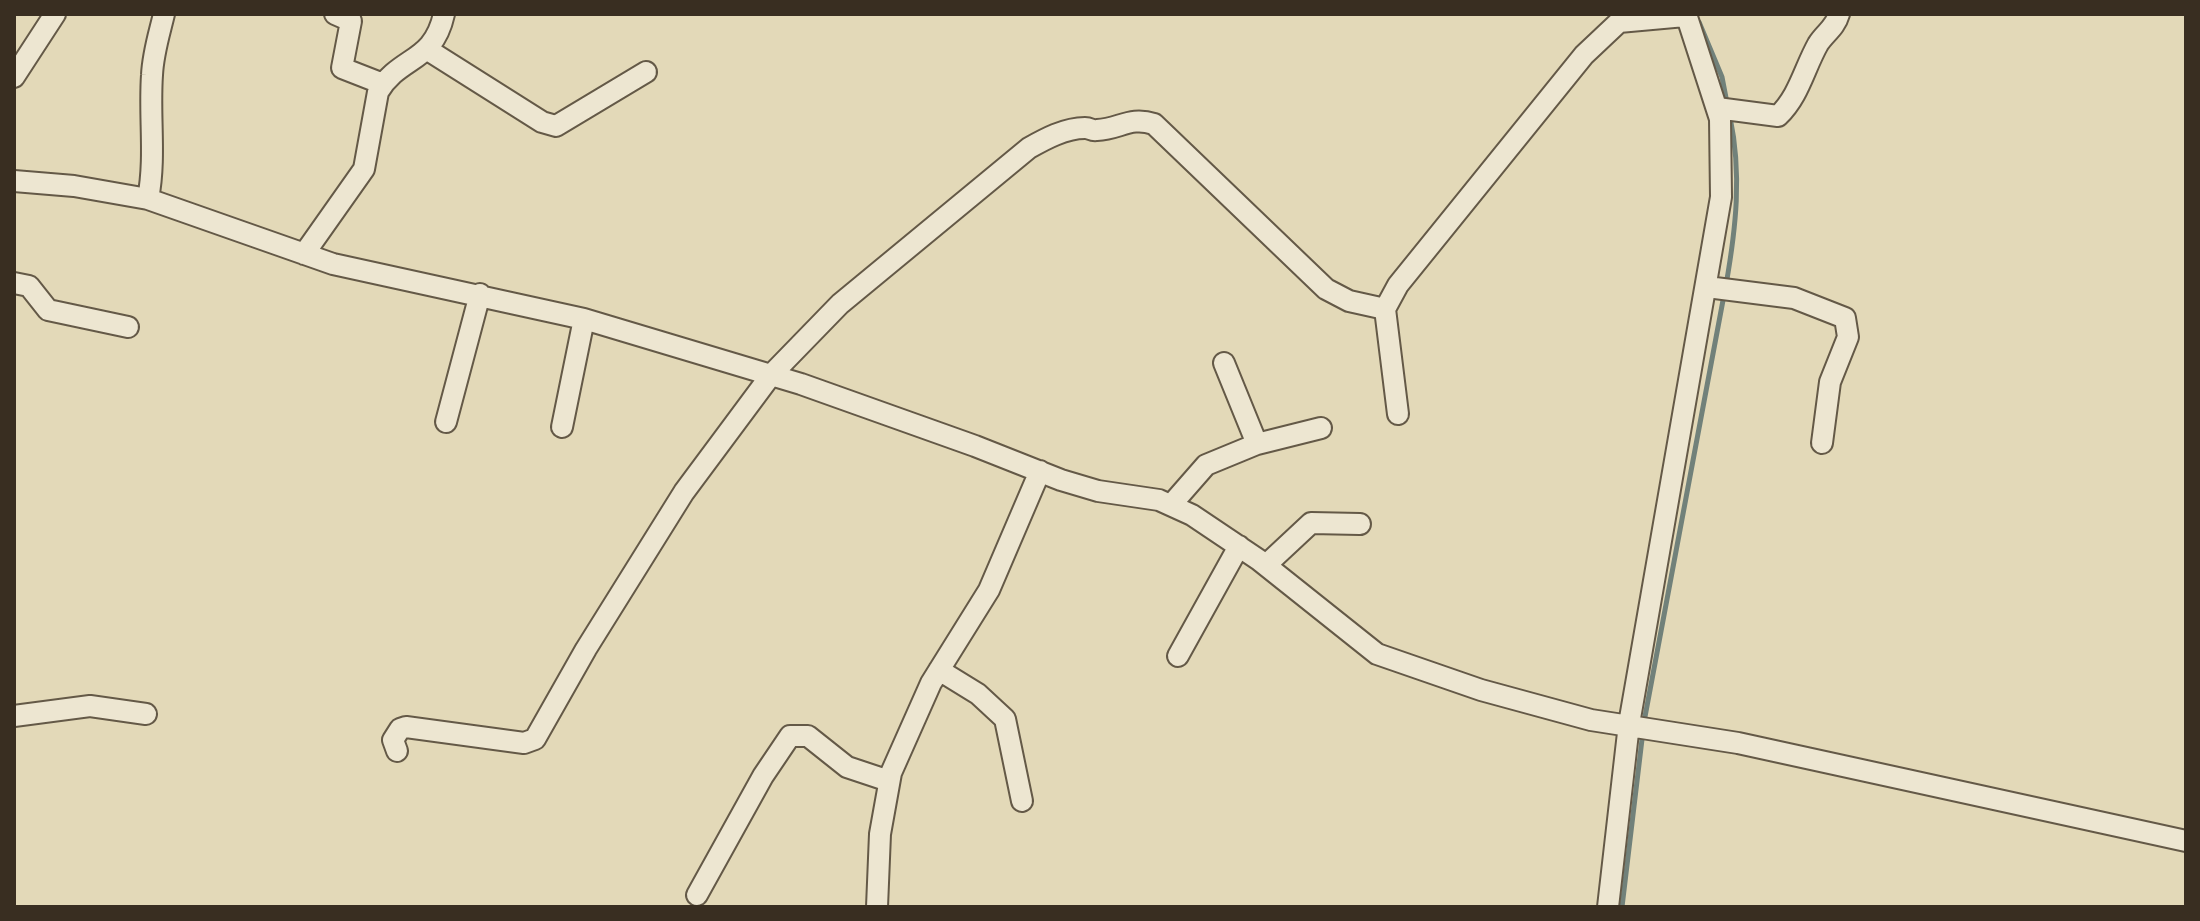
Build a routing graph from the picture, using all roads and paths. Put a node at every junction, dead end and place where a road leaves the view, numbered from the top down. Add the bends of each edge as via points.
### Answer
1 (55, 14) edge
2 (164, 14) edge
3 (335, 14) edge
4 (444, 14) edge
5 (1839, 14) edge
6 (1686, 15) edge
7 (428, 50) junction
8 (646, 72) dead end
9 (14, 77) edge
10 (383, 84) junction
11 (1728, 109) junction
12 (14, 181) edge
13 (148, 199) junction
14 (304, 254) junction
15 (14, 283) edge
16 (1716, 287) junction
17 (480, 294) junction
18 (1385, 309) junction
19 (584, 319) junction
20 (128, 327) dead end
21 (1224, 363) dead end
22 (771, 375) junction
23 (1398, 414) dead end
24 (446, 422) dead end
25 (562, 427) dead end
26 (1321, 428) dead end
27 (1822, 443) dead end
28 (1257, 444) junction
29 (1040, 471) junction
30 (1171, 505) junction
31 (1360, 524) dead end
32 (1239, 546) junction
33 (1266, 565) junction
34 (1178, 656) dead end
35 (939, 670) junction
36 (146, 714) dead end
37 (14, 716) edge
38 (1642, 726) junction
39 (397, 751) dead end
40 (889, 781) junction
41 (1022, 801) dead end
42 (2186, 841) edge
43 (697, 895) dead end
44 (877, 907) edge
45 (1608, 907) edge

1 - 9 street
2 - 13 street via 151,78 154,164
3 - 10 street via 351,21 342,68
4 - 7 street
5 - 11 street via 1778,116
6 - 11 street
6 - 18 street via 1619,22 1584,55 1398,285
7 - 8 street via 556,126
7 - 10 street
10 - 14 street via 364,169
11 - 16 street
12 - 13 street
13 - 14 street
14 - 17 street
15 - 20 street via 29,286 48,310
16 - 27 street via 1794,298 1845,318 1846,346 1830,382
16 - 38 street
17 - 19 street
17 - 24 street
18 - 22 street via 1326,289 1154,124 1139,119 1100,130 1065,132 1029,148 840,304
18 - 23 street
19 - 22 street
19 - 25 street
21 - 28 street
22 - 29 street
22 - 39 street via 684,492 535,739 524,743 406,727 393,740
26 - 28 street
28 - 30 street via 1206,465
29 - 30 street via 1098,491
29 - 35 street via 989,590
30 - 32 street
31 - 33 street via 1311,523
32 - 33 street
32 - 34 street
33 - 38 street via 1363,645 1392,661 1556,712
35 - 40 street
35 - 41 street via 1005,719
36 - 37 street via 90,706
38 - 42 street
38 - 45 street
40 - 43 street via 847,767 808,736 790,736
40 - 44 street

